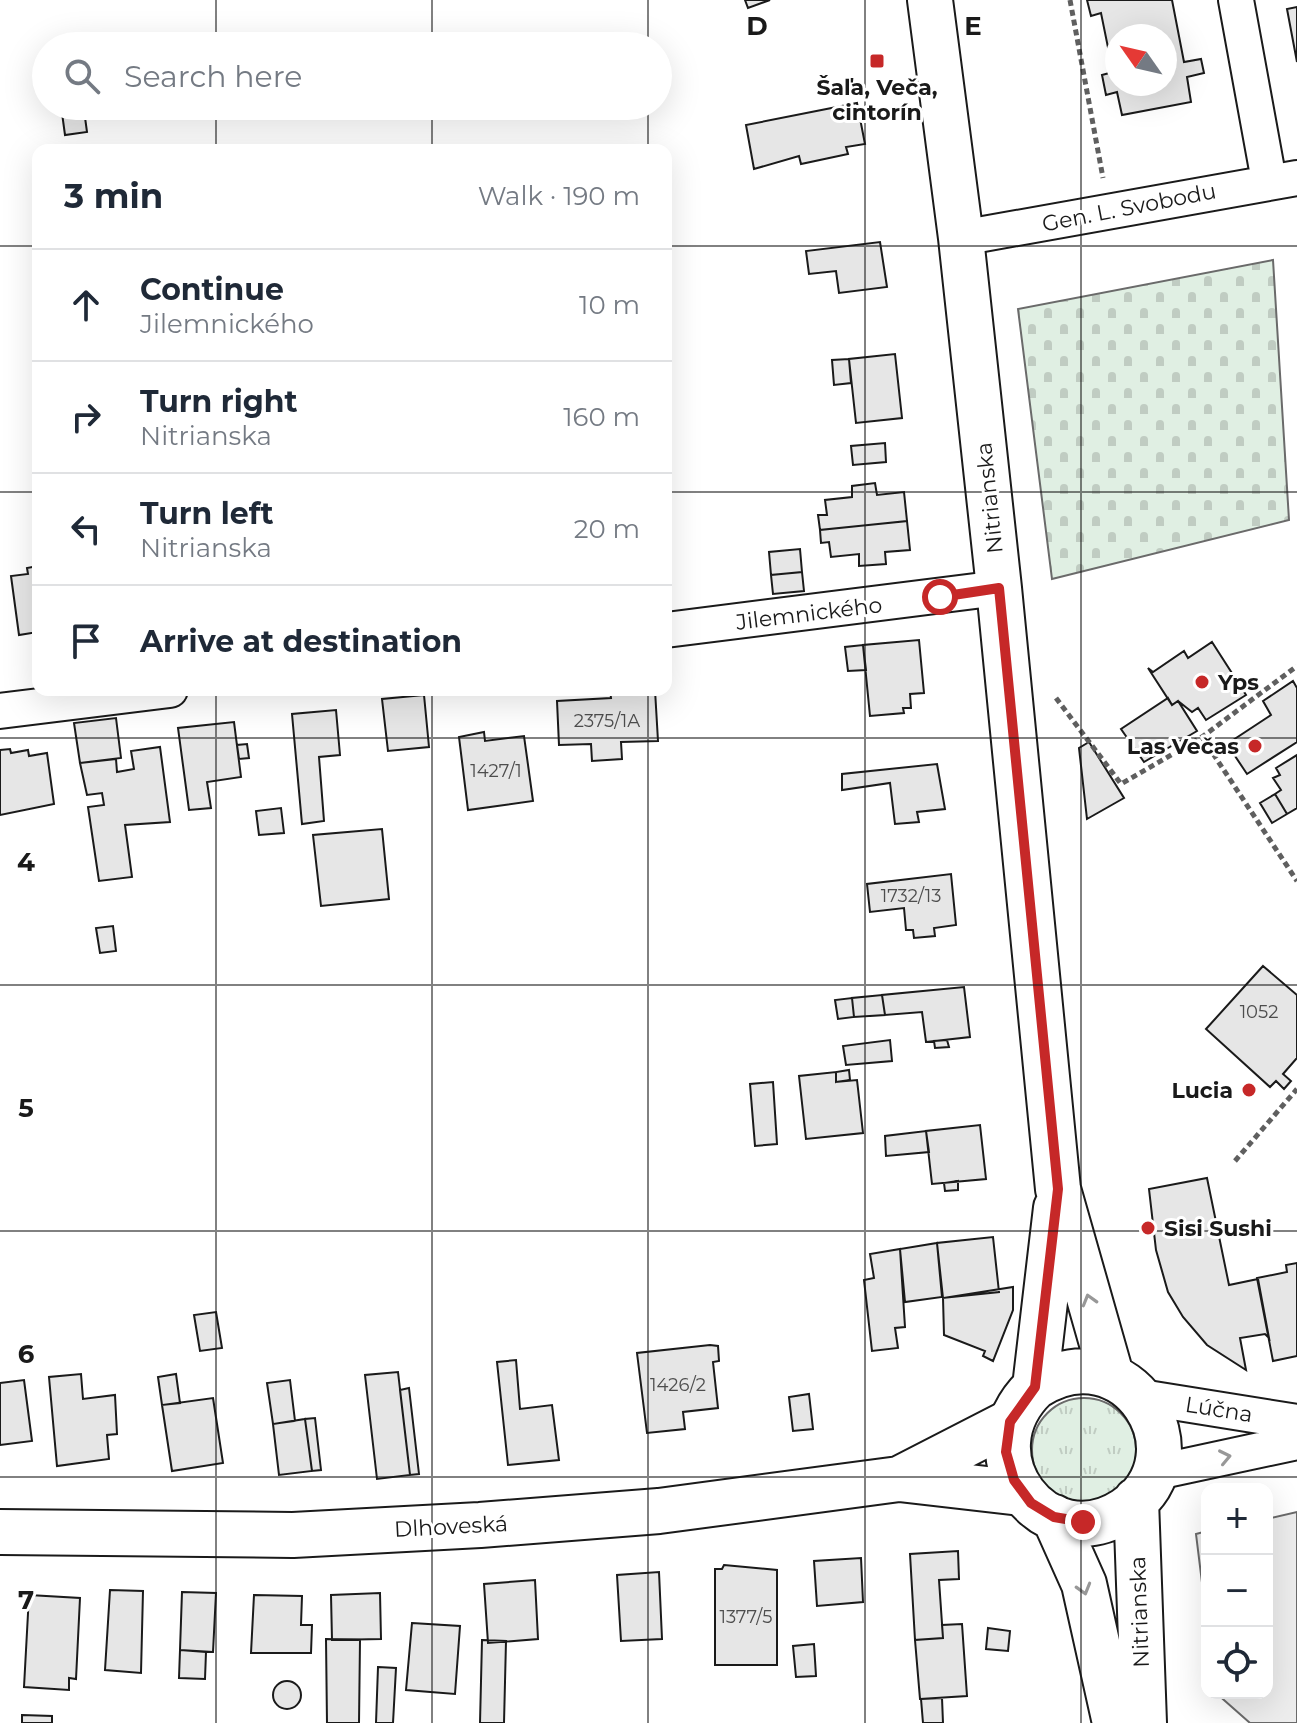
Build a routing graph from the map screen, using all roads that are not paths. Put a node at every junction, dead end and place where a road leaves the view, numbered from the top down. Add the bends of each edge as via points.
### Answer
1 (930, 0) edge
2 (1236, 0) edge
3 (1283, 179) edge
4 (961, 238) junction
5 (999, 588) junction
6 (672, 629) edge
7 (121, 696) edge
8 (0, 711) edge
9 (1058, 1189) junction
10 (1126, 1386) junction
11 (1035, 1387) junction
12 (1010, 1422) junction
13 (1297, 1422) edge
14 (1297, 1442) edge
15 (899, 1479) junction
16 (1144, 1486) junction
17 (1038, 1505) junction
18 (0, 1532) edge
19 (1115, 1723) edge
20 (1144, 1723) edge

1 - 4 main road, Nitrianska
2 - 3 street
3 - 4 street, Gen. L. Svobodu
4 - 5 main road, Nitrianska
5 - 6 street, Jilemnického
5 - 9 main road, Nitrianska
7 - 8 street
10 -> 9 main road, Nitrianska
9 - 11 main road, Nitrianska
10 - 11 main road via 1095,1371 1071,1371
10 - 13 street, Lúčna
10 - 16 main road, Nitrianska via 1150,1410 1158,1441
11 - 12 main road, Nitrianska
12 - 15 main road, Dlhoveská
12 - 17 main road, Nitrianska via 1009,1466
16 -> 14 street, Lúčna
15 - 17 main road, Dlhoveská
15 - 18 main road, Dlhoveská via 659,1511 480,1525 293,1535
16 - 17 main road via 1125,1510 1097,1521
16 - 20 main road, Nitrianska
17 -> 19 main road, Nitrianska via 1084,1584

